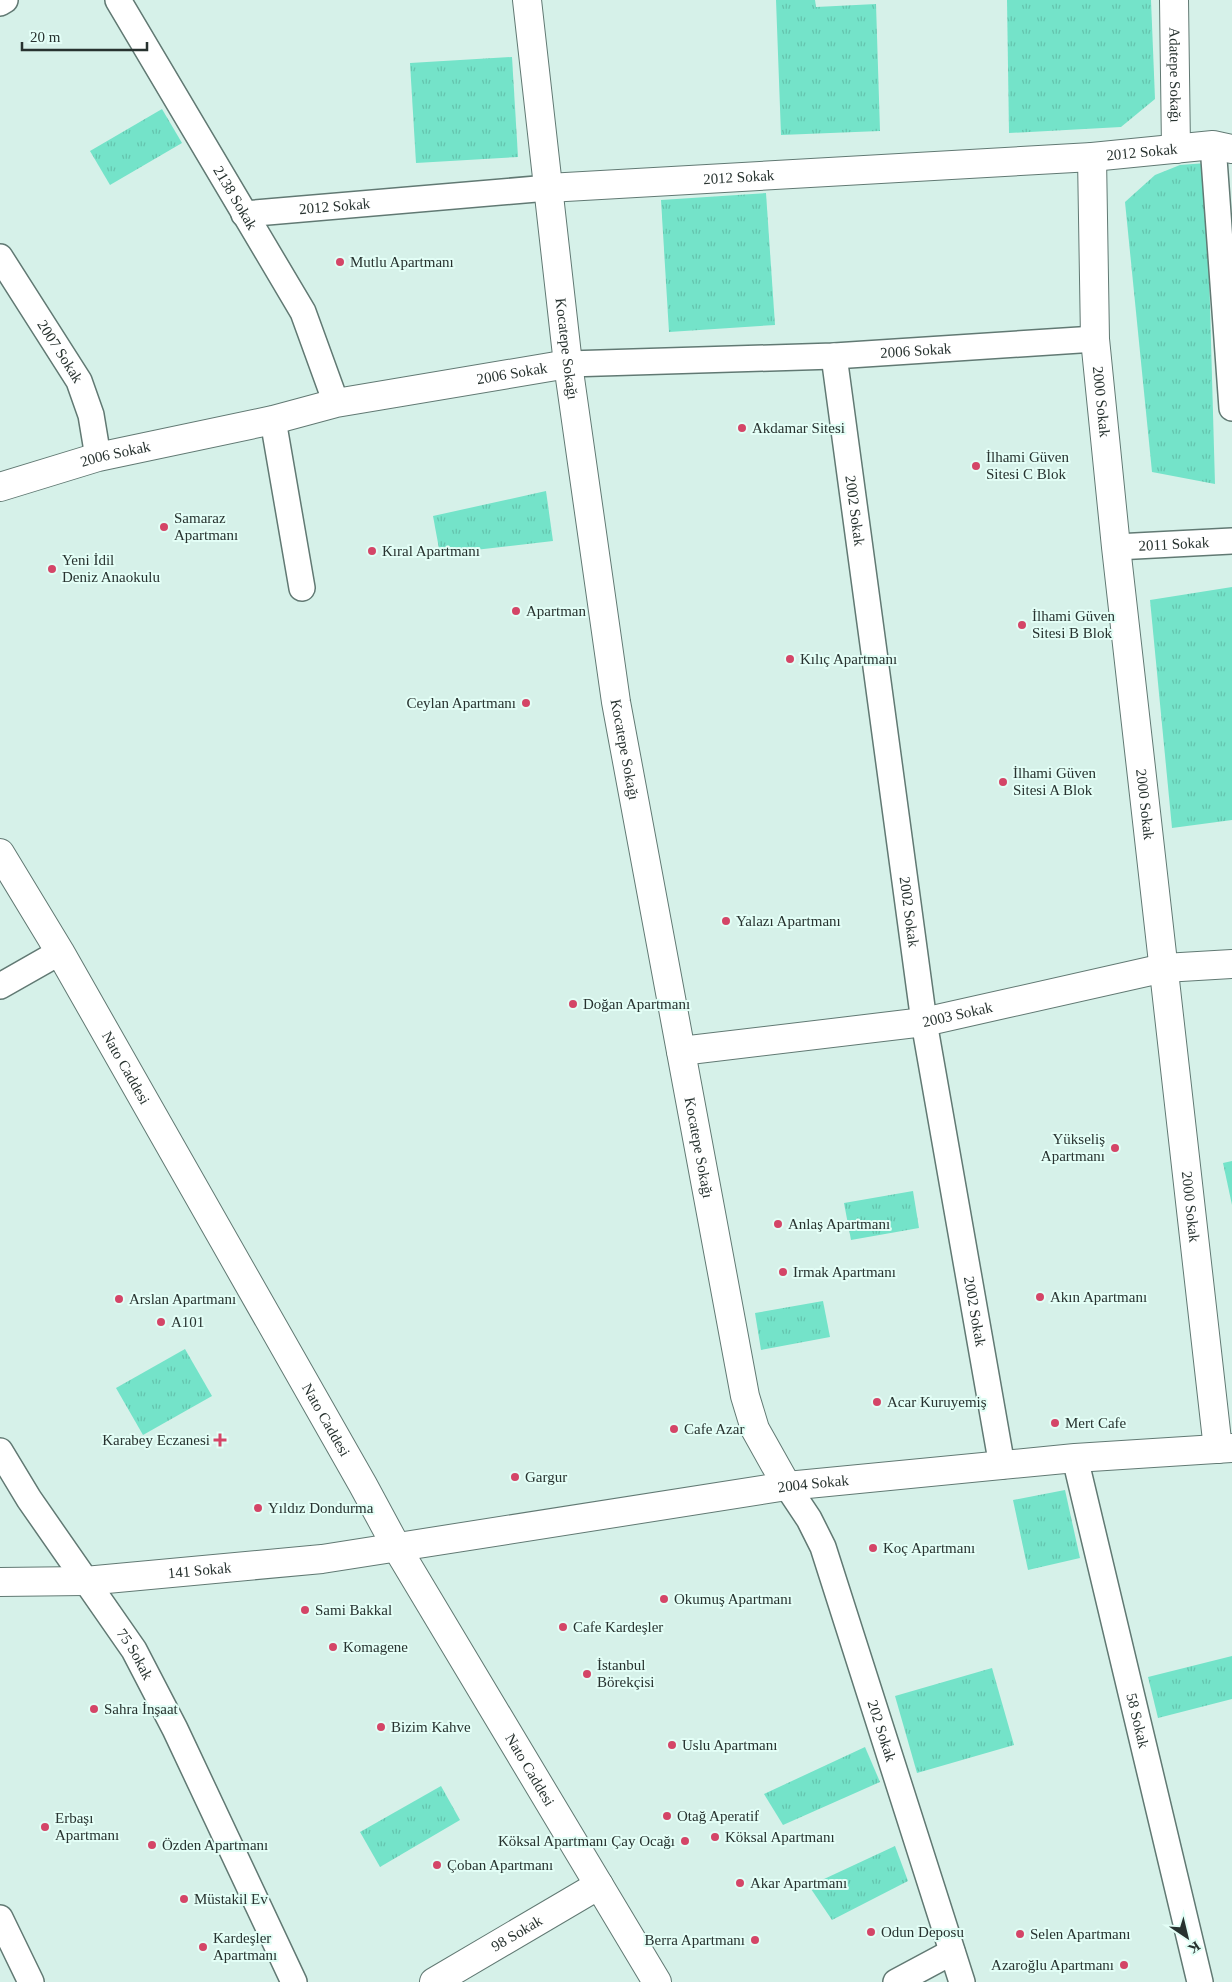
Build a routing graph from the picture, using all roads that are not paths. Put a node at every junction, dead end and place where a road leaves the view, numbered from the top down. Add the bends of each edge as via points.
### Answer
1 (5, 0) edge
2 (118, 0) edge
3 (527, 0) edge
4 (1174, 0) edge
5 (0, 3) edge
6 (1223, 147) edge
7 (1176, 149) junction
8 (1092, 157) junction
9 (548, 188) junction
10 (244, 214) junction
11 (0, 257) edge
12 (1095, 340) junction
13 (834, 356) junction
14 (568, 364) junction
15 (336, 403) junction
16 (1232, 408) edge
17 (273, 420) junction
18 (98, 457) junction
19 (0, 487) edge
20 (1232, 541) edge
21 (1116, 546) junction
22 (302, 588) dead end
23 (0, 854) edge
24 (60, 952) junction
25 (1232, 964) edge
26 (1164, 968) junction
27 (0, 986) edge
28 (924, 1022) junction
29 (681, 1051) junction
30 (1225, 1449) edge
31 (0, 1451) edge
32 (1075, 1458) junction
33 (1002, 1466) junction
34 (787, 1486) junction
35 (397, 1548) junction
36 (0, 1582) edge
37 (86, 1582) junction
38 (599, 1885) junction
39 (0, 1918) edge
40 (952, 1952) junction
41 (31, 1982) edge
42 (294, 1982) edge
43 (434, 1982) edge
44 (657, 1982) edge
45 (896, 1982) edge
46 (962, 1982) edge
47 (1200, 1982) edge

1 - 5 lane
2 - 10 lane, 2138 Sokak
3 - 9 street, Kocatepe Sokağı
4 - 7 street, Adatepe Sokağı
6 - 7 street, 2012 Sokak
6 - 16 lane
7 - 8 street, 2012 Sokak
8 - 9 street, 2012 Sokak
8 - 12 street, 2000 Sokak
9 - 10 lane, 2012 Sokak
9 - 14 street, Kocatepe Sokağı
10 - 15 lane, 2138 Sokak via 303,312
11 - 18 lane, 2007 Sokak via 78,381 91,415
12 - 13 lane, 2006 Sokak
12 - 21 street, 2000 Sokak
13 - 14 lane, 2006 Sokak
13 - 28 lane, 2002 Sokak
14 - 15 street, 2006 Sokak
14 - 29 street, Kocatepe Sokağı via 616,702
15 - 17 street, 2006 Sokak
17 - 18 street, 2006 Sokak
17 - 22 lane
18 - 19 street, 2006 Sokak
20 - 21 lane, 2011 Sokak
21 - 26 street, 2000 Sokak
23 - 24 street, Nato Caddesi
24 - 27 lane
24 - 35 street, Nato Caddesi
25 - 26 street, 2003 Sokak
26 - 28 street, 2003 Sokak
26 - 30 street, 2000 Sokak
28 - 29 street, 2003 Sokak
28 - 33 lane, 2002 Sokak
29 - 34 street, Kocatepe Sokağı via 745,1396 769,1456
30 - 32 street, 2004 Sokak
31 - 37 lane, 75 Sokak
32 - 33 street, 2004 Sokak
32 - 47 lane, 58 Sokak
33 - 34 street, 2004 Sokak
34 - 35 street, 2004 Sokak
34 - 40 lane, 202 Sokak via 823,1547
35 - 37 street, 141 Sokak via 322,1559
35 - 38 street, Nato Caddesi
36 - 37 street, 141 Sokak
37 - 42 lane, 75 Sokak via 134,1650 156,1690
38 - 43 street, 98 Sokak
38 - 44 street, Nato Caddesi
39 - 41 lane
40 - 45 lane
40 - 46 lane, 202 Sokak

